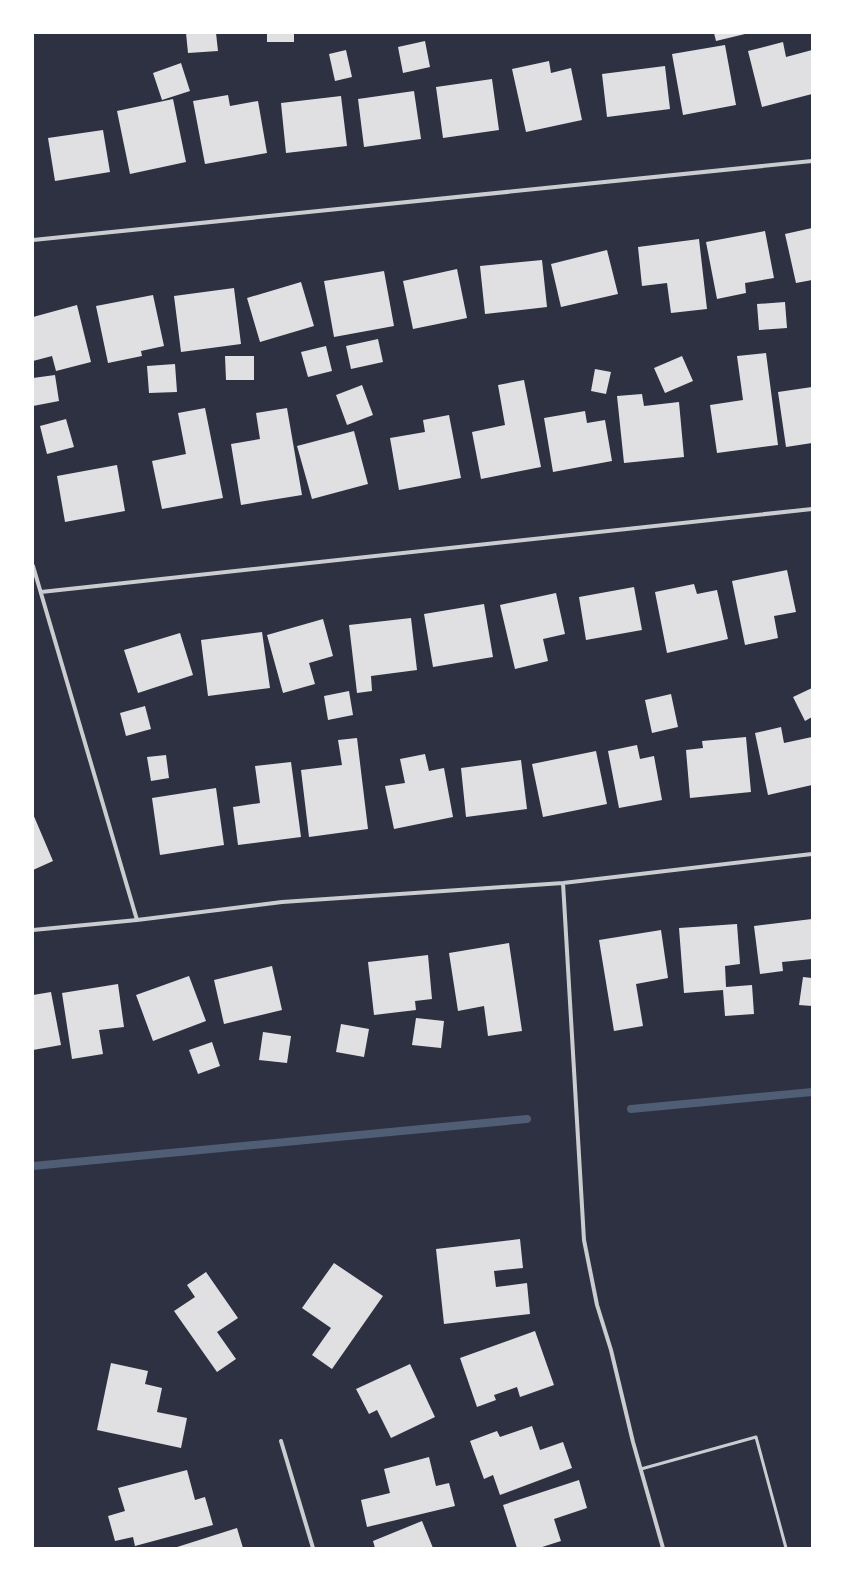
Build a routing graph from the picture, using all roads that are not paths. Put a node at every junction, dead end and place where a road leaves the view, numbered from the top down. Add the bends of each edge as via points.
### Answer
1 (812, 160) edge
2 (33, 240) edge
3 (812, 509) edge
4 (33, 566) edge
5 (41, 592) junction
6 (812, 854) edge
7 (563, 883) junction
8 (137, 920) junction
9 (33, 930) edge
10 (281, 1441) dead end
11 (641, 1469) junction
12 (312, 1548) edge
13 (663, 1548) edge
14 (786, 1548) edge

1 - 2 street
3 - 5 street
4 - 5 street
5 - 8 street
6 - 7 street
7 - 8 street via 282,902
7 - 11 street via 584,1240 597,1305
8 - 9 street
10 - 12 street
11 - 13 street
11 - 14 lane via 756,1437

